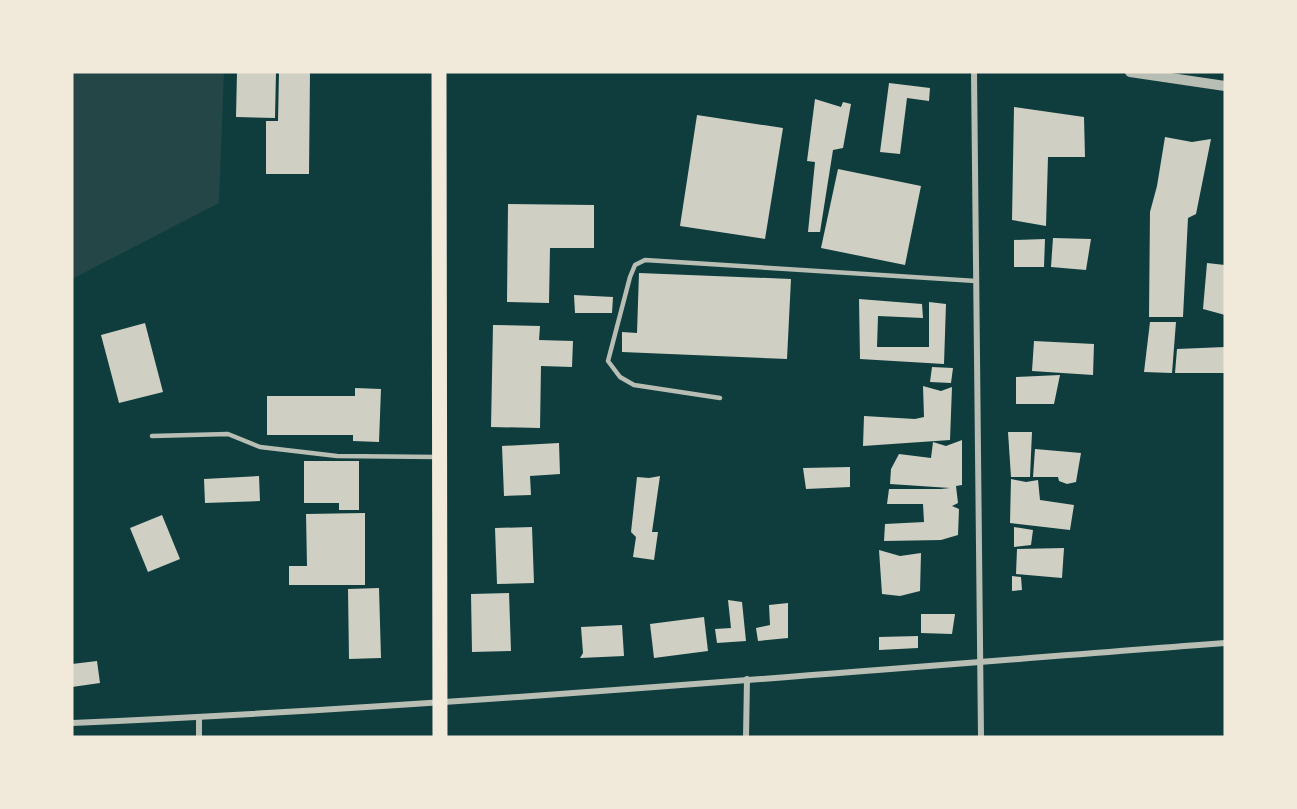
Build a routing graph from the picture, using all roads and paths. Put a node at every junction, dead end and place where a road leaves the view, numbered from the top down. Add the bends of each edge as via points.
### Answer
1 (439, 72) edge
2 (974, 72) edge
3 (1130, 72) edge
4 (1225, 86) edge
5 (976, 281) junction
6 (720, 398) dead end
7 (152, 436) dead end
8 (440, 457) junction
9 (1225, 643) edge
10 (981, 662) junction
11 (747, 679) junction
12 (441, 702) junction
13 (199, 717) junction
14 (72, 723) edge
15 (199, 737) edge
16 (440, 737) edge
17 (746, 737) edge
18 (981, 737) edge

1 - 8 main road
2 - 5 street
3 - 4 street
5 - 6 lane via 645,260 635,265 608,361 620,377 634,385
5 - 10 street
7 - 8 lane via 228,434 260,447 337,456
8 - 12 main road
9 - 10 street
10 - 11 street
10 - 18 street
11 - 12 street
11 - 17 street
12 - 13 street
12 - 16 main road
13 - 14 street
13 - 15 street

